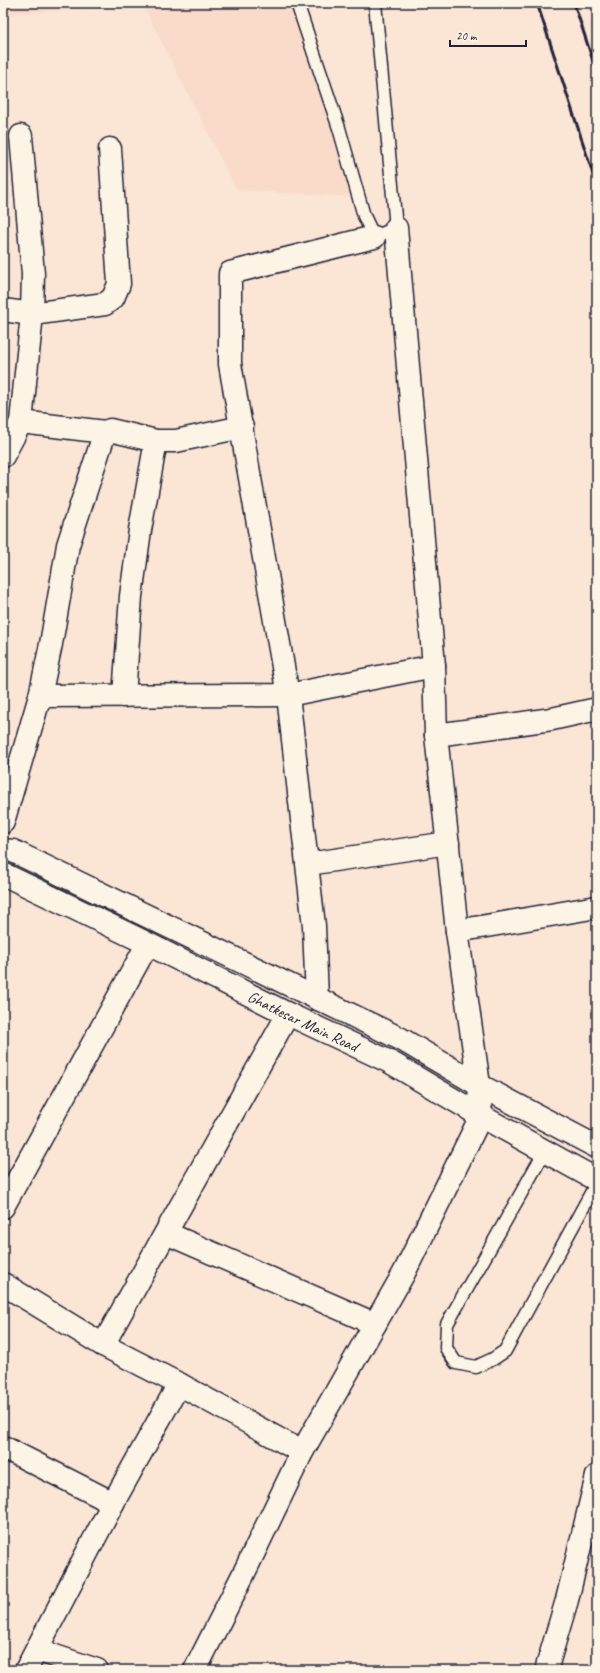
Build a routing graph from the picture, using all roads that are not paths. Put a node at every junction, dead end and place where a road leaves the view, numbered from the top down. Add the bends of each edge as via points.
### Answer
1 (298, 3) edge
2 (375, 3) edge
3 (21, 136) dead end
4 (110, 149) dead end
5 (396, 228) junction
6 (374, 237) junction
7 (3, 310) edge
8 (32, 314) junction
9 (21, 422) junction
10 (242, 427) junction
11 (105, 432) junction
12 (156, 441) junction
13 (3, 456) edge
14 (434, 666) junction
15 (288, 695) junction
16 (40, 696) junction
17 (124, 696) junction
18 (597, 709) edge
19 (436, 735) junction
20 (3, 822) edge
21 (448, 843) junction
22 (3, 850) edge
23 (308, 864) junction
24 (3, 874) edge
25 (597, 907) edge
26 (457, 931) junction
27 (147, 945) junction
28 (317, 999) junction
29 (288, 1014) junction
30 (479, 1085) junction
31 (481, 1116) junction
32 (597, 1147) edge
33 (545, 1152) junction
34 (597, 1181) edge
35 (3, 1207) edge
36 (166, 1232) junction
37 (3, 1284) edge
38 (375, 1324) junction
39 (103, 1345) junction
40 (179, 1384) junction
41 (3, 1447) edge
42 (302, 1452) junction
43 (597, 1476) edge
44 (113, 1503) junction
45 (37, 1650) junction
46 (547, 1669) edge
47 (26, 1670) edge
48 (97, 1670) edge
49 (195, 1670) edge

1 - 6 lane via 339,128 364,216
2 - 5 lane
3 - 8 street via 33,274
4 - 8 street via 119,284 113,298 105,304
5 - 6 lane
5 - 14 street
6 - 10 street via 230,273 230,364
7 - 8 street
8 - 9 street
9 - 11 street
9 - 13 street
10 - 12 street via 176,440
10 - 15 street
11 - 12 street via 110,430
11 - 16 street via 68,545
12 - 17 street via 131,596
14 - 15 street
14 - 19 street
15 - 17 street
15 - 23 street
16 - 17 street
16 - 20 street
18 - 19 street via 552,719
19 - 21 street
21 - 23 street
21 - 26 street
22 - 28 street, Ghatkesar Main Road via 13,851
23 - 28 street
24 - 27 street, Ghatkesar Main Road
25 - 26 street
26 - 30 street
27 - 29 street, Ghatkesar Main Road
27 - 35 street
28 - 30 street, Ghatkesar Main Road via 401,1039
29 - 31 street, Ghatkesar Main Road via 390,1062
29 - 36 street
30 - 31 street
30 - 32 street, Ghatkesar Main Road
31 - 33 street, Ghatkesar Main Road
31 - 38 street via 404,1272
33 - 34 street, Ghatkesar Main Road
33 - 34 lane via 447,1324 446,1348 456,1363 476,1367 505,1351
36 - 38 street
36 - 39 street
37 - 39 street
38 - 42 street
39 - 40 street
40 - 42 street
40 - 44 street
41 - 44 street
42 - 49 street
43 - 46 street via 567,1600
44 - 45 street
45 - 47 street
45 - 48 street

